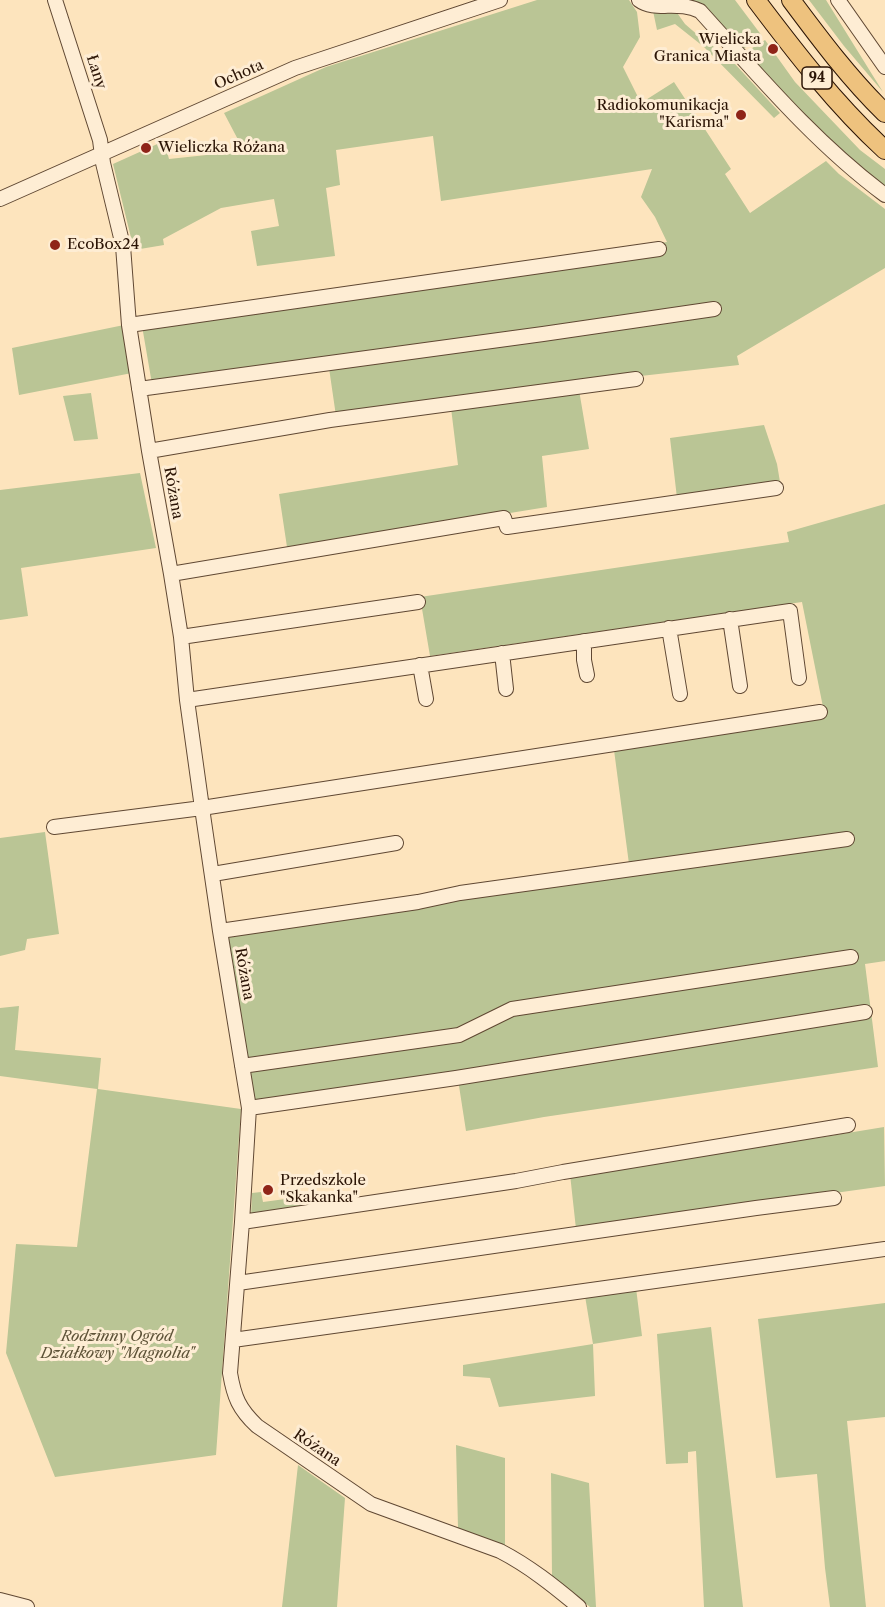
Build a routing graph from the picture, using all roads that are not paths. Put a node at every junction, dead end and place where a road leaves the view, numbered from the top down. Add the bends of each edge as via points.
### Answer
1 (55, 0) edge
2 (500, 0) edge
3 (639, 0) edge
4 (756, 0) edge
5 (791, 0) edge
6 (838, 0) edge
7 (885, 67) edge
8 (885, 113) edge
9 (885, 150) edge
10 (102, 154) junction
11 (885, 195) edge
12 (0, 199) edge
13 (659, 249) dead end
14 (714, 309) dead end
15 (129, 325) junction
16 (636, 380) dead end
17 (139, 389) junction
18 (149, 451) junction
19 (776, 488) dead end
20 (171, 574) junction
21 (418, 602) dead end
22 (730, 619) junction
23 (669, 628) junction
24 (181, 637) junction
25 (584, 641) junction
26 (502, 653) junction
27 (420, 665) junction
28 (587, 675) dead end
29 (799, 678) dead end
30 (741, 686) dead end
31 (506, 689) dead end
32 (680, 694) dead end
33 (426, 699) dead end
34 (187, 700) junction
35 (820, 712) dead end
36 (202, 808) junction
37 (54, 827) dead end
38 (847, 839) dead end
39 (396, 843) dead end
40 (213, 874) junction
41 (220, 931) junction
42 (851, 957) dead end
43 (865, 1012) dead end
44 (242, 1066) junction
45 (249, 1108) junction
46 (848, 1125) dead end
47 (834, 1198) dead end
48 (242, 1222) junction
49 (885, 1249) edge
50 (238, 1283) junction
51 (233, 1340) junction
52 (0, 1600) edge
53 (27, 1607) edge
54 (579, 1607) edge

1 - 10 street, Łany
2 - 10 street, Ochota via 295,68
3 - 11 street via 648,6 679,4 700,11 821,142
4 - 9 main road, 94 via 838,104
5 - 8 main road, 94 via 837,60
6 - 7 street
10 - 12 street, Ochota
10 - 15 street, Różana via 123,246
13 - 15 street
14 - 17 street
15 - 17 street, Różana
16 - 18 street via 330,420
17 - 18 street, Różana
18 - 20 street, Różana
19 - 20 street via 507,527 504,518
20 - 24 street, Różana
21 - 24 street
22 - 23 street
22 - 29 street via 790,610
22 - 30 street
23 - 25 street
23 - 32 street
24 - 34 street, Różana
25 - 26 street
25 - 28 street
26 - 27 street
26 - 31 street
27 - 33 street
27 - 34 street
34 - 36 street, Różana
35 - 36 street
36 - 37 street
36 - 40 street, Różana
38 - 41 street
39 - 40 street
40 - 41 street, Różana
41 - 44 street, Różana
42 - 44 street via 512,1010 459,1035
43 - 45 street
44 - 45 street, Różana
45 - 48 street, Różana
46 - 48 street via 516,1182
47 - 50 street
48 - 50 street, Różana
49 - 51 street
50 - 51 street, Różana
51 - 54 street, Różana via 230,1373 234,1396 244,1414 257,1426 371,1504 500,1551
52 - 53 street

